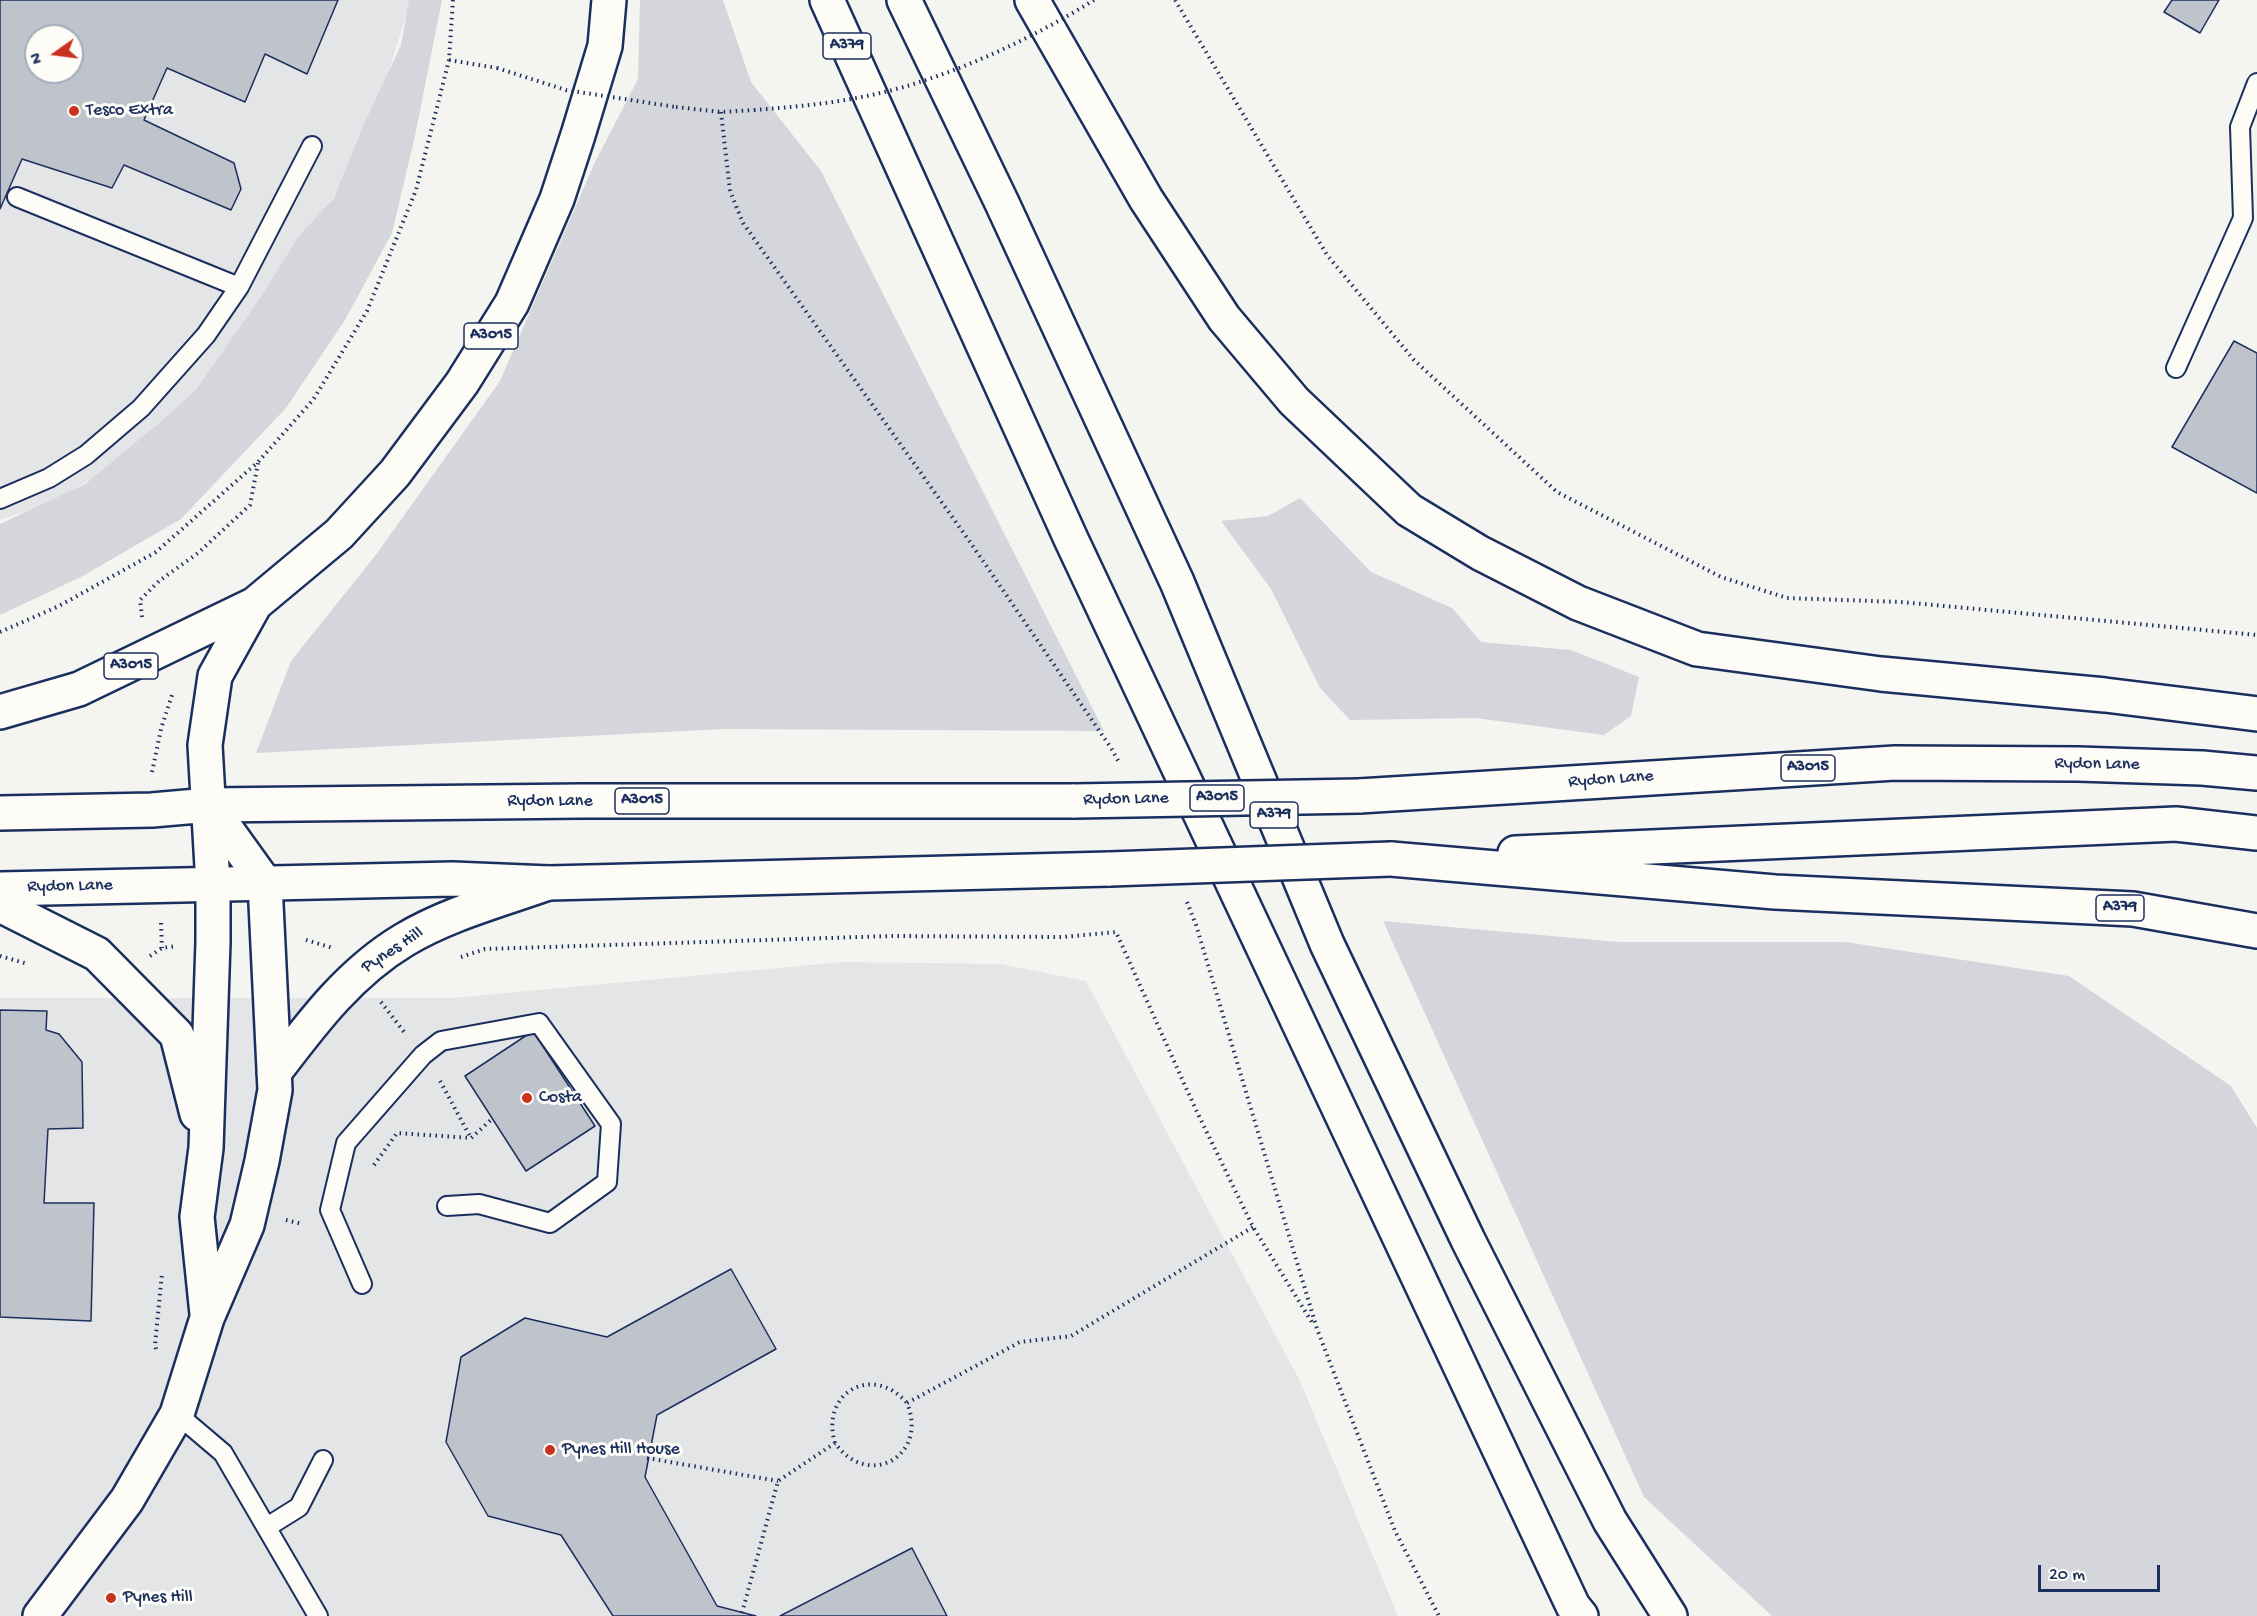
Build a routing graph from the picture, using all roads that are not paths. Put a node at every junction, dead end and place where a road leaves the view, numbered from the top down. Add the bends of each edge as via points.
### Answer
1 (609, 0) edge
2 (826, 0) edge
3 (904, 0) edge
4 (1032, 0) edge
5 (2257, 83) edge
6 (312, 146) dead end
7 (18, 197) dead end
8 (239, 286) junction
9 (2176, 368) dead end
10 (0, 499) edge
11 (255, 604) junction
12 (0, 712) edge
13 (2257, 714) edge
14 (2257, 773) edge
15 (209, 805) junction
16 (0, 813) edge
17 (2257, 833) edge
18 (1391, 859) junction
19 (265, 883) junction
20 (549, 883) junction
21 (213, 885) junction
22 (0, 889) edge
23 (0, 905) edge
24 (2257, 931) edge
25 (274, 1073) junction
26 (206, 1148) junction
27 (447, 1206) dead end
28 (362, 1284) dead end
29 (207, 1318) junction
30 (177, 1414) junction
31 (323, 1460) dead end
32 (267, 1527) junction
33 (40, 1616) edge
34 (318, 1616) edge
35 (1581, 1616) edge
36 (1670, 1616) edge

1 - 11 main road, A3015 via 605,46 575,146 557,199 512,303 462,383 395,473 339,534
2 - 35 main road, A379 via 1071,539
3 - 36 main road, A379 via 1178,582 1327,944 1442,1187 1610,1521
4 - 13 main road via 1146,199 1224,318 1294,401 1409,510 1480,553 1578,603 1697,649 1881,674
5 - 9 lane via 2240,127 2243,218
6 - 8 lane
7 - 8 lane
8 - 10 lane via 206,335 141,408 86,455 49,478
11 - 12 main road, A3015 via 79,689
11 - 15 main road via 215,676 205,745
14 - 15 main road, Rydon Lane / A3015, bridge via 2101,764 1895,763 1359,796
15 - 16 main road, Rydon Lane / A3015
15 - 19 main road
15 - 21 main road
17 - 18 main road, Rydon Lane via 2176,824
18 - 20 main road, Rydon Lane, bridge
18 - 24 main road, A379 via 1775,892 2133,909
19 - 20 main road, Rydon Lane via 453,879
19 - 21 main road, Rydon Lane
19 - 25 main road
20 - 25 main road, Pynes Hill via 438,923 404,940 359,973 319,1012
21 - 22 main road, Rydon Lane
21 - 26 main road
23 - 26 main road via 97,954 177,1035
25 - 29 main road via 275,1090 247,1225
26 - 29 main road via 197,1217
27 - 28 lane via 478,1204 550,1223 607,1182 611,1124 539,1023 441,1041 423,1055 346,1143 330,1210
29 - 30 main road
30 - 32 lane via 223,1453
30 - 33 main road via 127,1500
31 - 32 lane via 299,1507
32 - 34 lane

